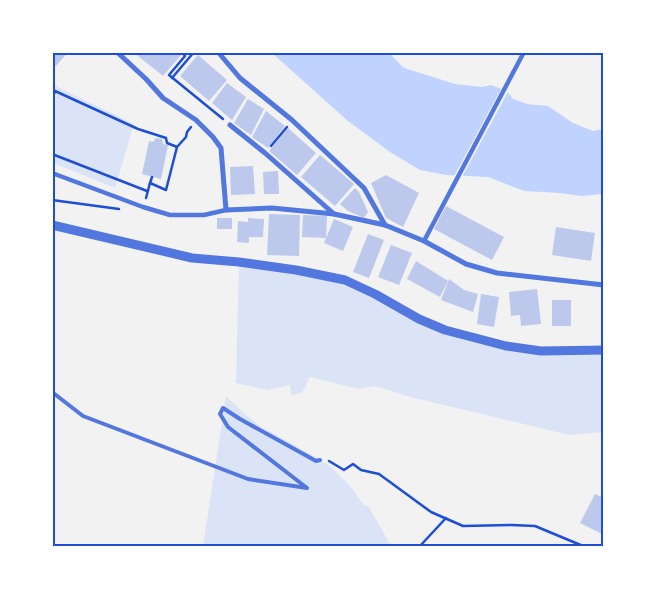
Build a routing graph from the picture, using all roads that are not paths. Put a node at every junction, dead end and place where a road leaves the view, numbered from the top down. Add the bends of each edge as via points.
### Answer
1 (117, 52) edge
2 (218, 52) edge
3 (524, 52) edge
4 (230, 125) road end
5 (52, 172) edge
6 (226, 210) junction
7 (334, 214) junction
8 (52, 225) edge
9 (384, 225) junction
10 (424, 242) junction
11 (604, 285) edge
12 (604, 350) edge
13 (52, 392) edge
14 (320, 460) road end

1 - 6 street via 163,98 196,120 221,148
2 - 9 street via 240,78 292,120 364,188
3 - 10 street
4 - 7 street
5 - 6 street via 170,215
6 - 7 street via 272,208
7 - 9 street
8 - 12 street via 192,258 296,270 345,280 445,330 506,346 541,351
9 - 10 street
10 - 11 street via 466,264 497,273
13 - 14 lane via 84,416 248,479 307,488 228,427 220,414 223,408 316,461

